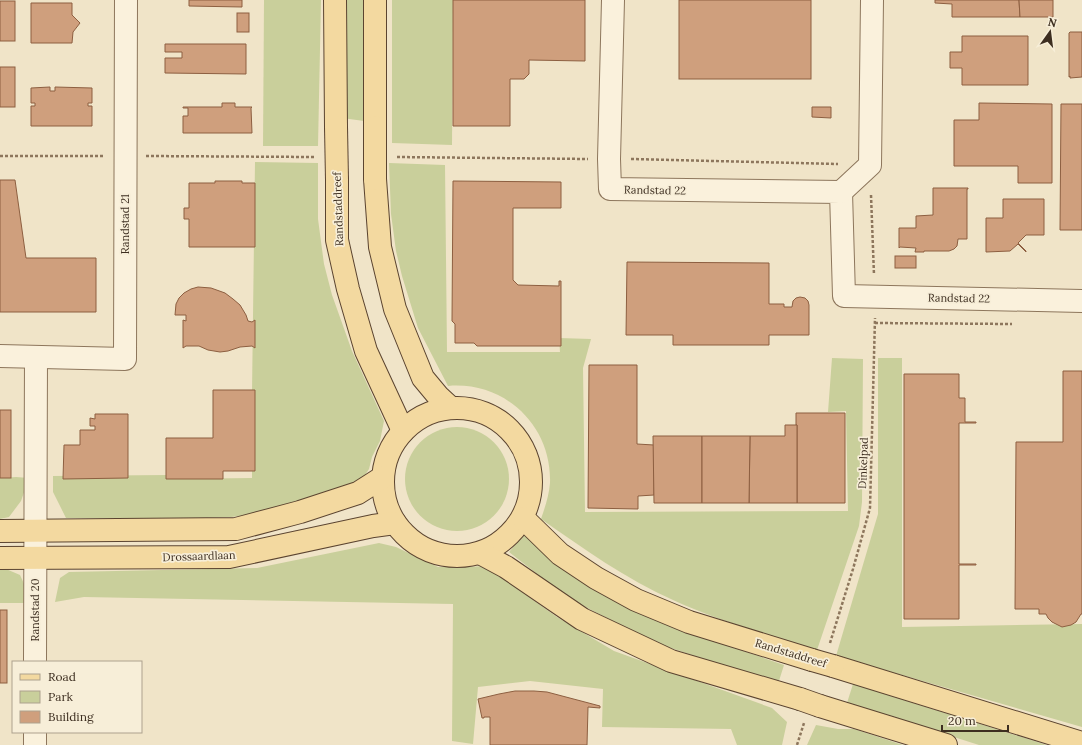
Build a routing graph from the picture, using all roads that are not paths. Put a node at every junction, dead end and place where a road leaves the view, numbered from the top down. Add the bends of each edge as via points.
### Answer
1 (126, 0) edge
2 (334, 0) edge
3 (375, 0) edge
4 (613, 0) edge
5 (872, 0) edge
6 (842, 192) junction
7 (1082, 301) edge
8 (0, 356) edge
9 (36, 357) junction
10 (451, 408) junction
11 (403, 431) junction
12 (383, 476) junction
13 (523, 518) junction
14 (395, 523) junction
15 (0, 531) edge
16 (35, 531) junction
17 (480, 553) junction
18 (0, 558) edge
19 (35, 558) junction
20 (35, 661) edge
21 (35, 733) edge
22 (1082, 743) edge
23 (35, 745) edge
24 (946, 745) edge

1 - 9 street, Randstad 21 via 125,359
2 - 11 main road, Randstaddreef, bridge via 337,240 366,351
3 - 10 main road, bridge via 375,179 380,247 395,309 423,378
4 - 6 street, Randstad 22 via 610,189
5 - 6 street via 870,165
6 - 7 street, Randstad 22 via 844,296
8 - 9 street, Randstad 21
9 - 16 street
10 - 11 main road via 428,414
10 - 13 main road via 485,414 510,430 524,451 530,473 531,490
11 - 12 main road via 391,447
12 - 14 main road via 385,501
12 - 16 main road via 358,493 236,529
13 - 17 main road via 514,531 501,542
13 - 22 main road, Randstaddreef via 560,554 596,578 636,600 689,622
14 - 17 main road via 410,540 425,549 444,555
14 - 19 main road, Drossaardlaan via 229,557
15 - 16 main road
16 - 19 street, Randstad 20
17 - 24 main road via 506,567 582,619 672,661
18 - 19 main road, Drossaardlaan
19 - 20 street, Randstad 20
21 - 23 street

